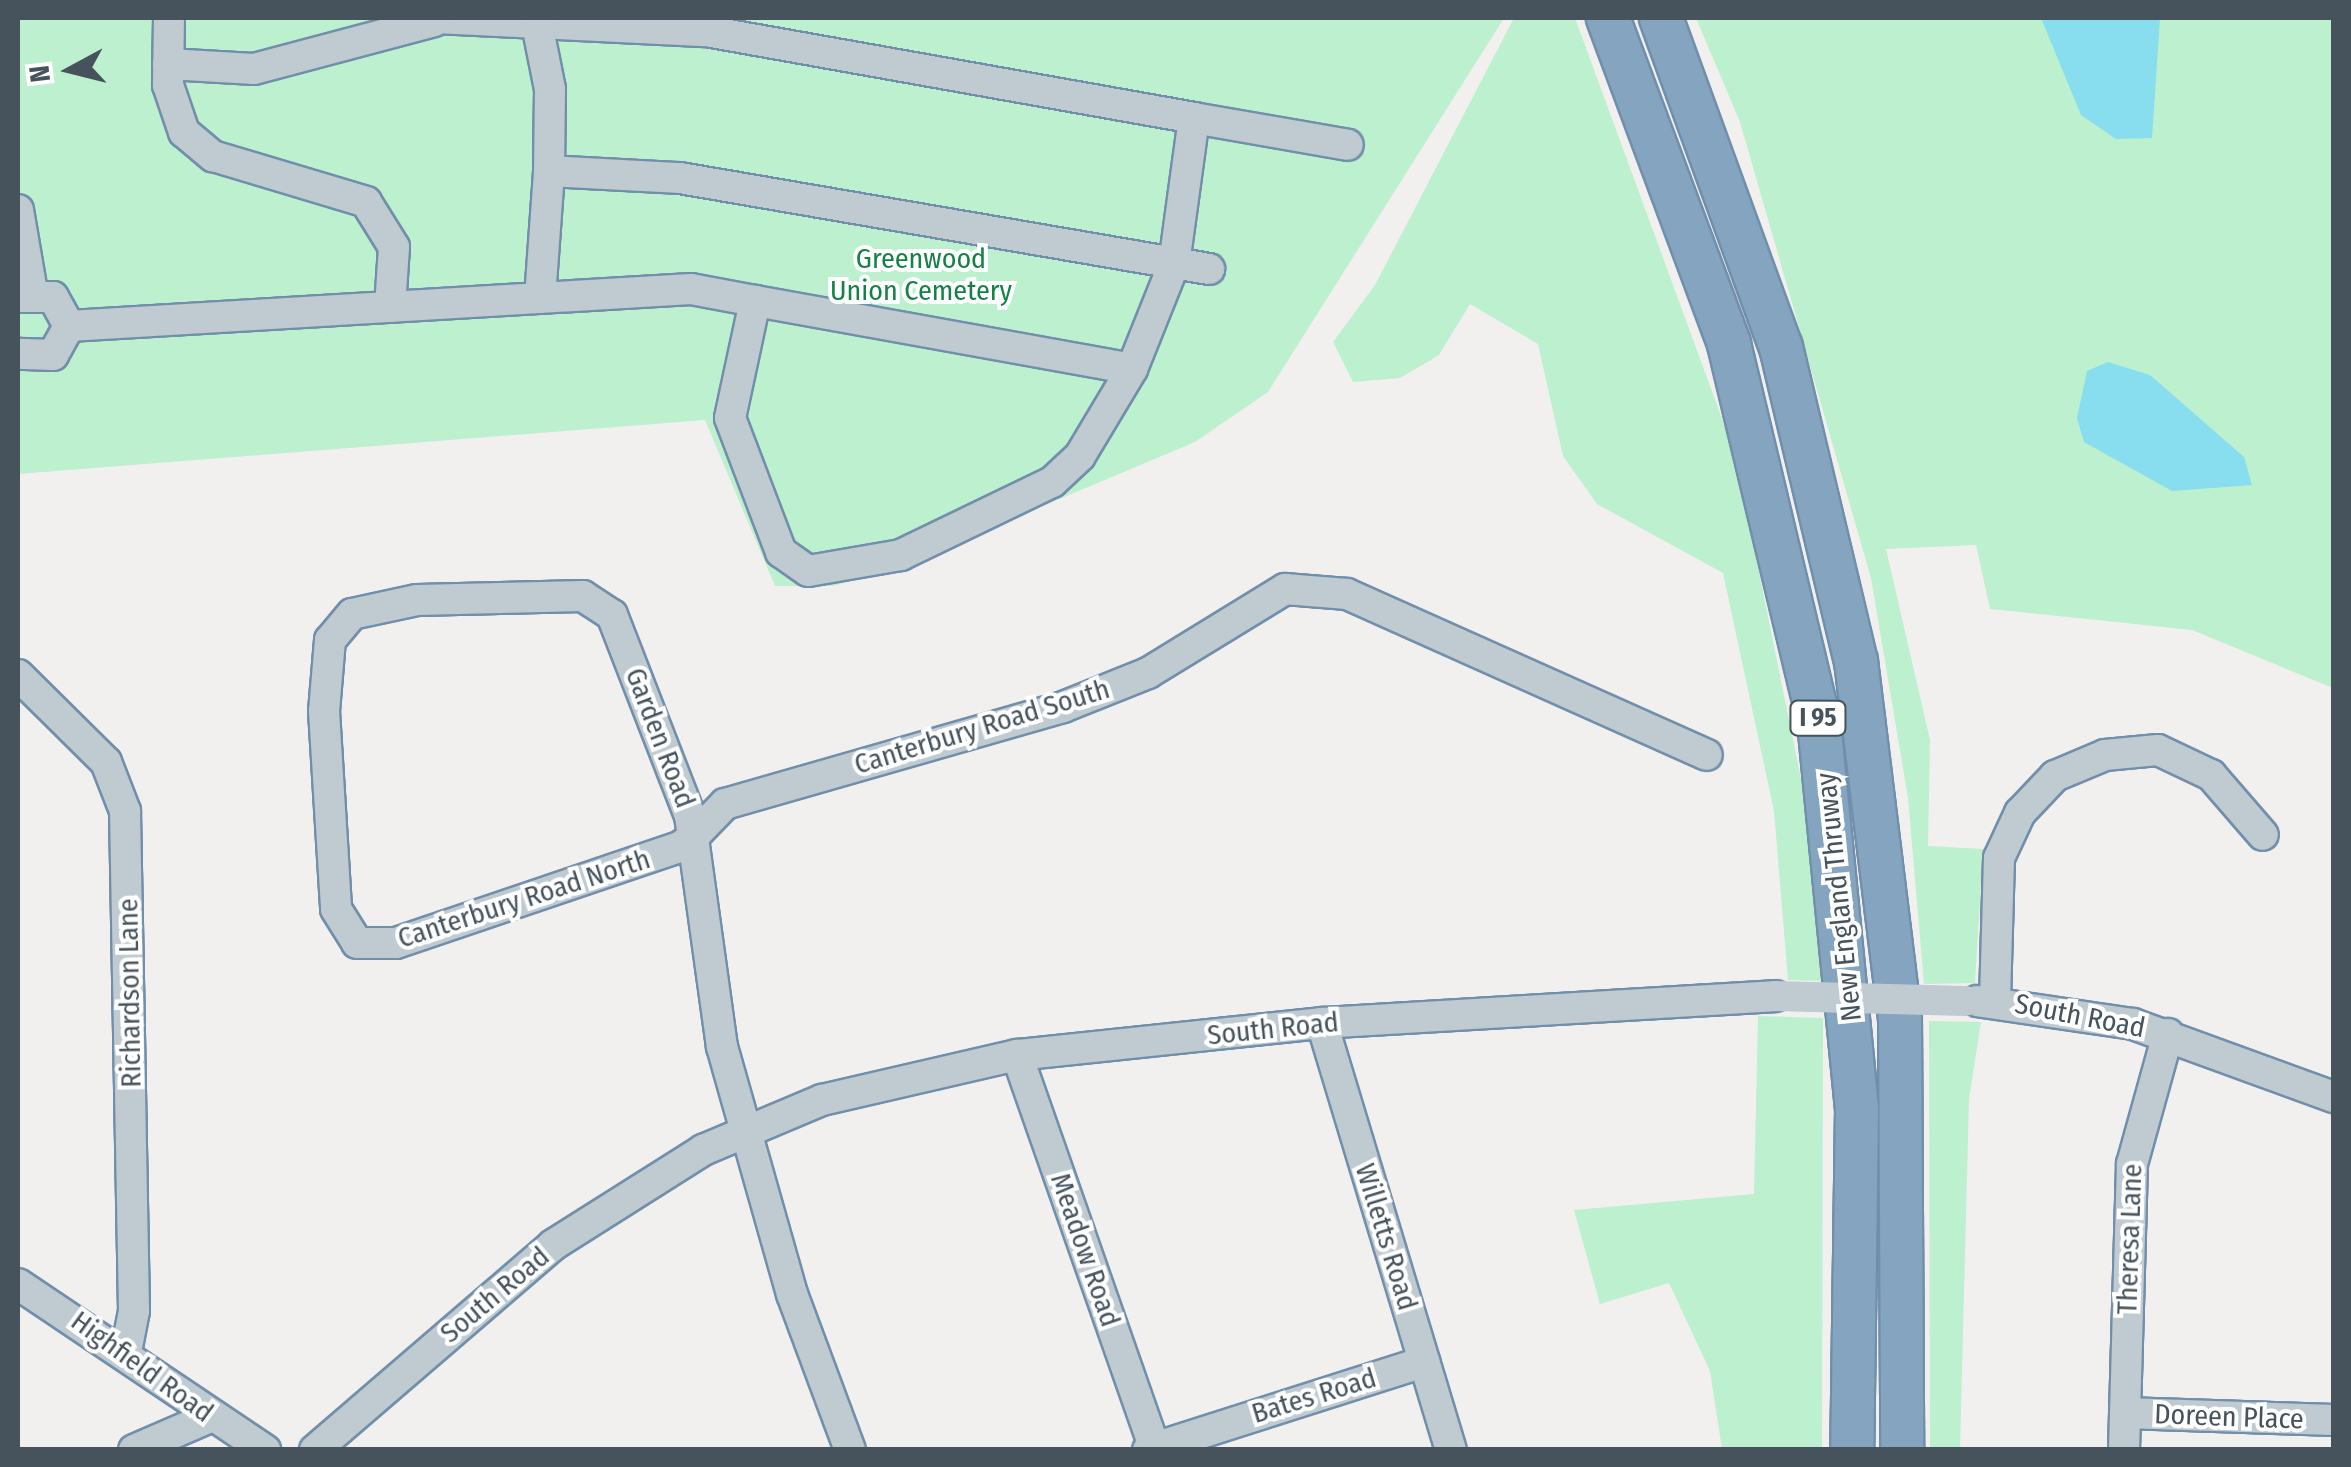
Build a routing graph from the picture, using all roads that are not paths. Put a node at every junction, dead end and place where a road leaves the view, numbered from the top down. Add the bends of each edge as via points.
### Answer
1 (169, 18) edge
2 (1608, 18) edge
3 (1661, 18) edge
4 (435, 19) edge
5 (532, 21) edge
6 (168, 64) junction
7 (1194, 118) junction
8 (1348, 145) dead end
9 (549, 171) junction
10 (18, 210) edge
11 (1174, 264) junction
12 (1209, 269) dead end
13 (25, 294) edge
14 (540, 298) junction
15 (755, 301) junction
16 (390, 307) junction
17 (69, 326) junction
18 (18, 354) edge
19 (1132, 369) junction
20 (18, 674) edge
21 (1708, 755) dead end
22 (2264, 835) dead end
23 (693, 836) junction
24 (352, 939) joint
25 (1980, 1001) junction
26 (1322, 1024) junction
27 (2168, 1034) junction
28 (1017, 1055) junction
29 (2334, 1098) edge
30 (746, 1132) junction
31 (18, 1284) edge
32 (126, 1352) junction
33 (1424, 1362) junction
34 (2125, 1414) junction
35 (210, 1417) junction
36 (2334, 1420) edge
37 (1151, 1448) edge
38 (134, 1450) edge
39 (265, 1450) edge
40 (315, 1450) edge
41 (850, 1450) edge
42 (1451, 1450) edge
43 (1852, 1450) edge
44 (1902, 1450) edge
45 (2124, 1450) edge

1 - 6 street
2 - 43 highway, New England Thruway / I 95 via 1730,344 1819,722 1857,1109
3 - 44 highway, New England Thruway / I 95 via 1781,347 1859,674 1900,1017
4 - 5 street
4 - 6 street via 254,69
5 - 7 street via 706,31
5 - 9 street via 550,90
6 - 16 street via 174,112 198,147 321,183 379,214 394,247
7 - 8 street
7 - 11 street
9 - 11 street via 680,178
9 - 14 street
10 - 13 street
11 - 12 street
11 - 19 street
13 - 17 street via 54,297
14 - 15 street via 674,289
14 - 16 street
15 - 19 street
15 - 19 street via 730,418 781,552 808,571 901,555 1052,482 1080,456
16 - 17 street
17 - 18 street via 52,355
20 - 32 street, Richardson Lane via 106,762 125,811 134,1312
21 - 23 street, Canterbury Road South via 1347,594 1310,586 1262,598 1148,673 1063,707 725,804
22 - 25 street via 2211,775 2158,750 2104,754 2054,776 2020,812 1999,858
23 - 24 street, Canterbury Road North via 396,943
23 - 24 street, Garden Road via 675,767 601,602 380,605 352,614 330,640 324,711 336,909
23 - 30 street, Garden Road via 722,1048
25 - 26 street, South Road, bridge via 1775,996
25 - 27 street, South Road
26 - 28 street, South Road
26 - 33 street, Willetts Road
27 - 29 street, South Road
27 - 34 street, Theresa Lane via 2132,1164
28 - 30 street, South Road via 822,1100
28 - 37 street, Meadow Road
30 - 40 street, South Road via 552,1245
30 - 41 street, Garden Road
31 - 32 street, Highfield Road
32 - 35 street, Highfield Road
33 - 37 street, Bates Road
33 - 42 street, Willetts Road
34 - 36 street, Doreen Place
34 - 45 street, Theresa Lane
35 - 38 street
35 - 39 street, Highfield Road

